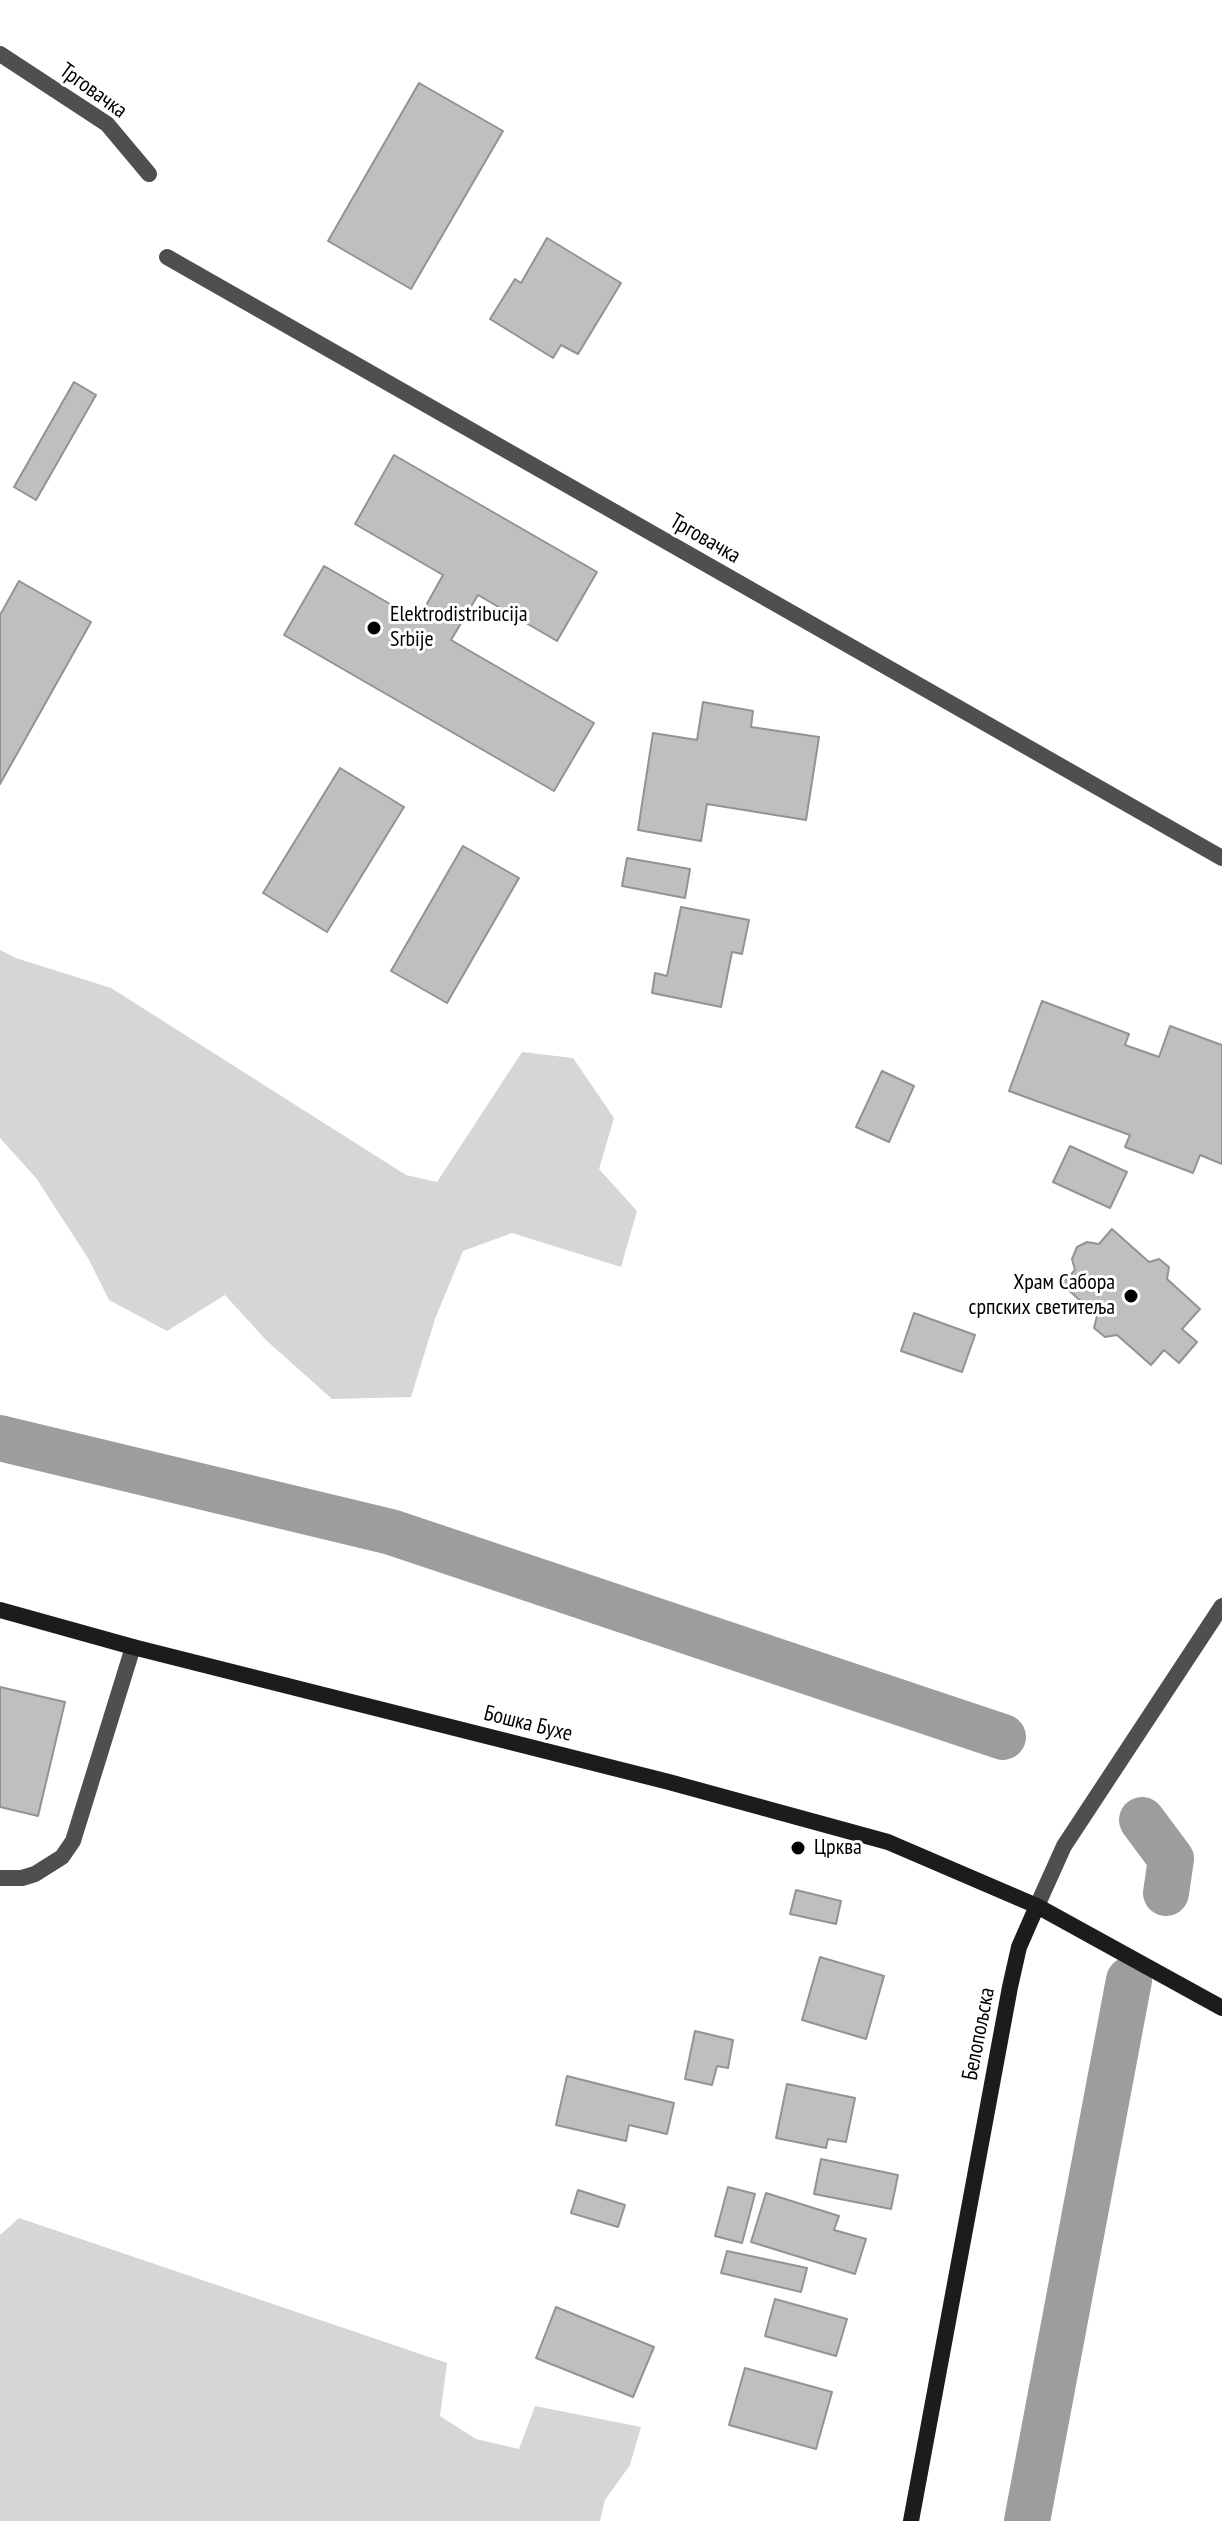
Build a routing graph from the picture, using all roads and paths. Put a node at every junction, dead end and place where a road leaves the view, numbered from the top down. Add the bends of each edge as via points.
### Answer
1 (0, 54) edge
2 (149, 174) dead end
3 (167, 257) dead end
4 (1222, 858) edge
5 (1222, 1606) edge
6 (0, 1610) edge
7 (133, 1647) junction
8 (0, 1878) edge
9 (1037, 1906) junction
10 (1222, 2008) edge
11 (911, 2521) edge

1 - 2 street, Трговачка via 107,124
3 - 4 street, Трговачка
5 - 9 street, Белопољска via 1064,1846
6 - 7 main road, Бошка Бухе
7 - 8 street via 73,1841 62,1857 35,1874
7 - 9 main road, Бошка Бухе via 888,1842
9 - 10 main road, Бошка Бухе
9 - 11 main road, Белопољска via 1019,1947 1010,1987

